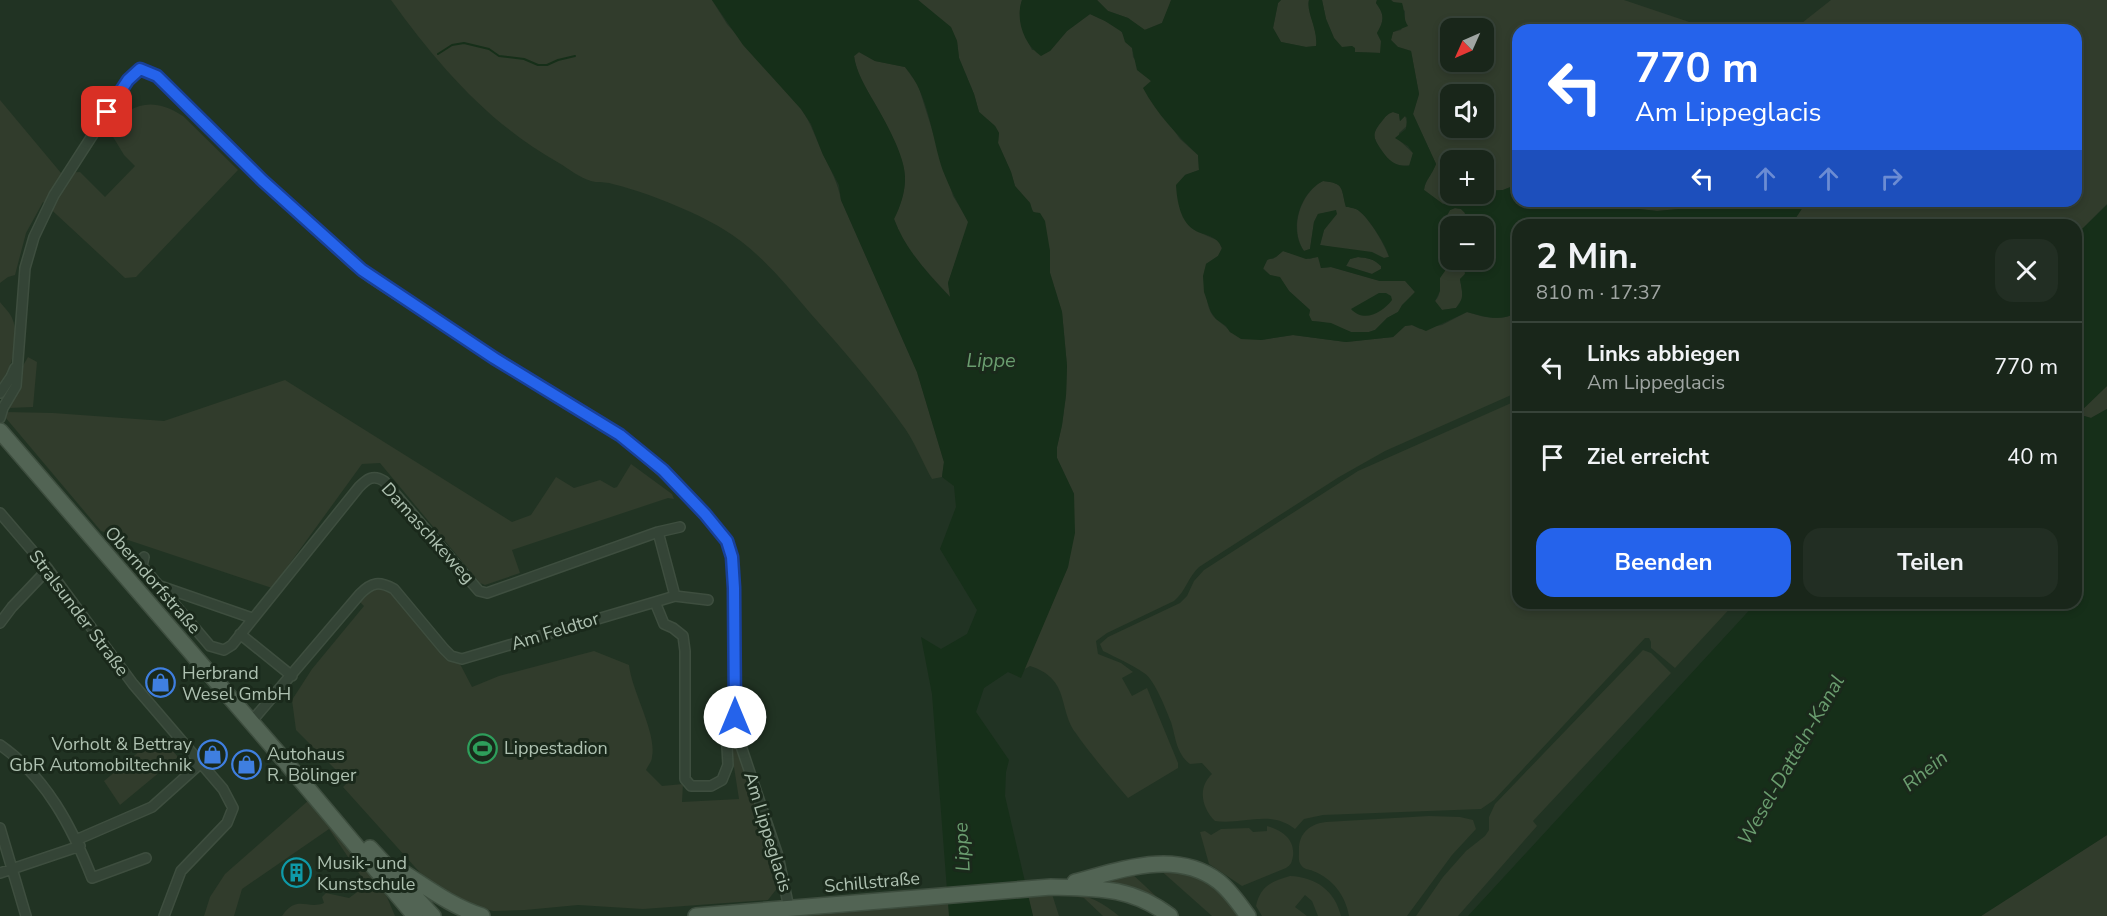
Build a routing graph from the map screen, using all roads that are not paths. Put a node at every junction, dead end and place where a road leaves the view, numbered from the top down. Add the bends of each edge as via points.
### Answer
1 (19, 358) junction
2 (0, 393) edge
3 (0, 418) edge
4 (0, 431) edge
5 (0, 513) edge
6 (680, 527) dead end
7 (658, 532) junction
8 (144, 557) dead end
9 (48, 569) junction
10 (158, 586) junction
11 (675, 596) junction
12 (708, 600) dead end
13 (655, 602) junction
14 (252, 618) junction
15 (0, 622) edge
16 (240, 634) junction
17 (292, 676) junction
18 (735, 717) junction
19 (251, 722) junction
20 (0, 745) edge
21 (278, 753) junction
22 (201, 763) junction
23 (0, 828) edge
24 (78, 843) junction
25 (146, 858) dead end
26 (384, 861) junction
27 (12, 870) junction
28 (0, 873) edge
29 (1051, 887) junction
30 (394, 890) junction
31 (789, 908) junction
32 (26, 916) edge
33 (164, 916) edge
34 (400, 916) edge
35 (415, 916) edge
36 (433, 916) edge
37 (482, 916) edge
38 (696, 916) edge
39 (1170, 916) edge
40 (1248, 916) edge

1 - 2 street, Am Lippeglacis
1 - 3 street, Am Lippeglacis via 16,386
1 - 18 street, Am Lippeglacis via 26,268 34,237 54,195 128,80 140,69 157,76 262,180 371,278 620,435 663,470 705,514 727,541 732,557
4 - 19 main road, Oberndorfstraße
5 - 9 street, Stralsunder Straße
6 - 7 street, Damaschkeweg
7 - 11 street
7 - 14 street, Damaschkeweg via 487,593 479,591 384,481 372,477 358,487
8 - 10 street, Damaschkeweg via 142,566
9 - 15 street
9 - 22 street, Stralsunder Straße via 133,684
10 - 14 street
10 - 16 street, Damaschkeweg via 210,646 224,651
11 - 12 street
11 - 13 street
13 - 17 street, Am Feldtor via 462,659 444,649 394,589 376,583 360,594
13 - 18 street via 663,624 683,636 685,779 691,786 711,786 722,780 728,765 726,729
14 - 16 street, Damaschkeweg
16 - 17 street
17 - 19 street, Am Feldtor
18 - 31 street, Am Lippeglacis via 778,856
19 - 21 main road, Oberndorfstraße
20 - 24 street via 36,778
21 - 26 main road, Oberndorfstraße
21 - 30 main road, Oberndorfstraße
22 - 24 street via 152,807
22 - 33 street, Stralsunder Straße via 223,789 232,808 227,823 181,871
23 - 27 street
24 - 25 street via 92,878
24 - 27 street
26 - 36 main road, Oberndorfstraße
26 - 37 main road via 442,900
27 - 28 street
27 - 32 street
29 - 31 main road, Schillstraße
29 - 39 main road via 1118,890 1135,895
29 - 40 main road via 1136,866 1179,865 1218,881
30 - 34 main road
30 - 35 main road, Oberndorfstraße
31 - 38 main road, Schillstraße

